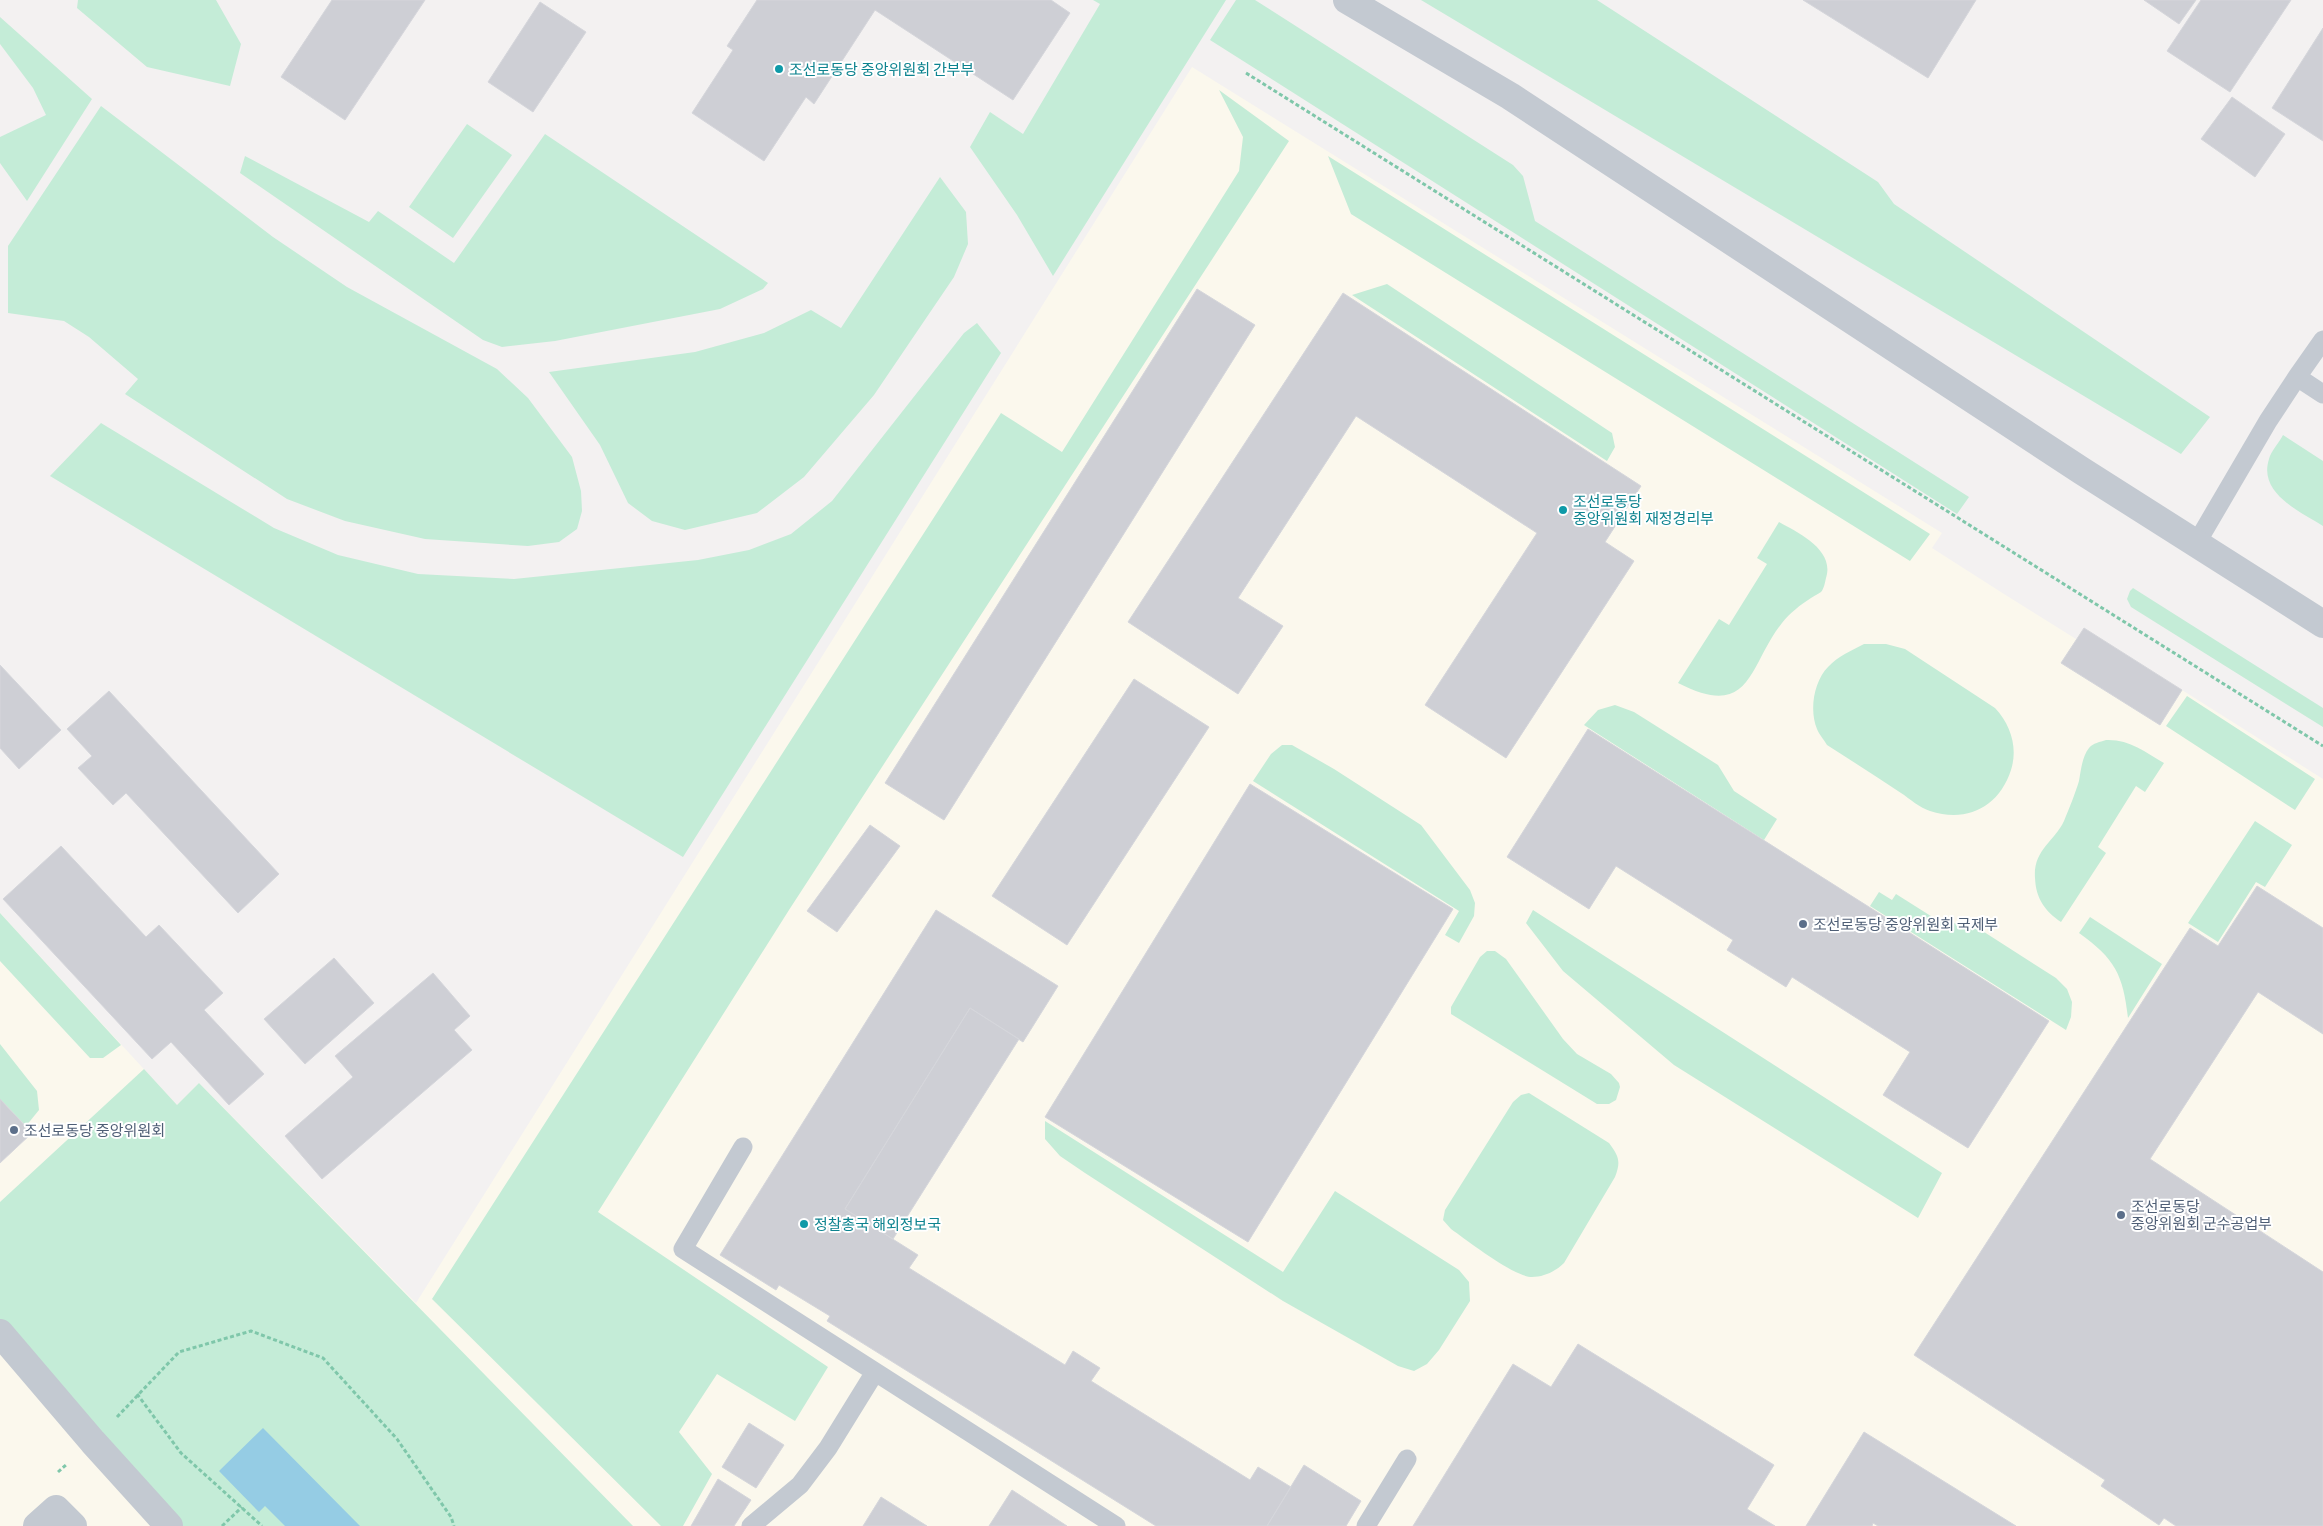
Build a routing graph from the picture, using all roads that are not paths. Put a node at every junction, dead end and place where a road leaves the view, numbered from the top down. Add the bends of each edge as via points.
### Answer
1 (1347, 0) edge
2 (2323, 340) edge
3 (2297, 378) junction
4 (2323, 394) edge
5 (2196, 544) junction
6 (2323, 624) edge
7 (743, 1147) dead end
8 (0, 1333) edge
9 (875, 1372) junction
10 (1407, 1459) dead end
11 (37, 1526) edge
12 (73, 1526) edge
13 (168, 1526) edge
14 (752, 1526) edge
15 (1116, 1526) edge
16 (1366, 1526) edge

1 - 5 street via 1510,96
2 - 3 lane
3 - 4 lane
3 - 5 lane
5 - 6 street
7 - 9 lane via 683,1249
8 - 13 street
9 - 14 lane via 828,1448 800,1485
9 - 15 lane
10 - 16 lane
11 - 12 street via 56,1508

